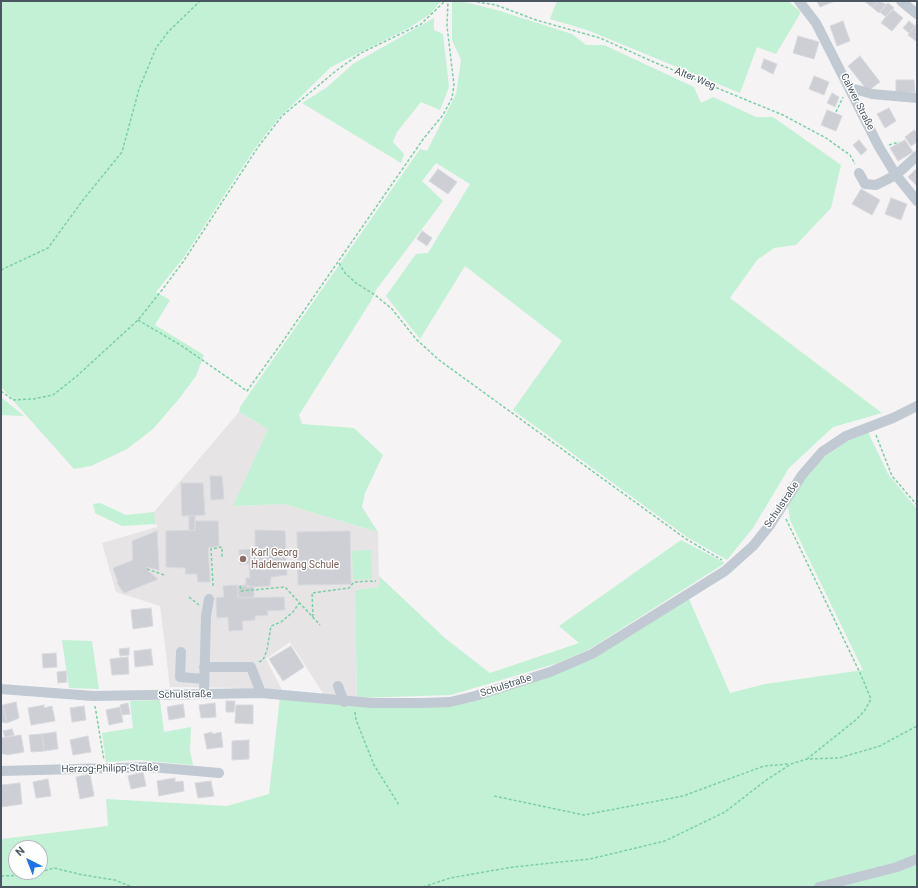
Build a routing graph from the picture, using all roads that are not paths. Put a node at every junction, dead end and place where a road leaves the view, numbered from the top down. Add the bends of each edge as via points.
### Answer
1 (799, 1) edge
2 (901, 1) edge
3 (917, 14) edge
4 (851, 88) junction
5 (917, 98) edge
6 (917, 156) edge
7 (859, 173) road end
8 (896, 175) junction
9 (917, 201) edge
10 (917, 406) edge
11 (209, 599) dead end
12 (181, 652) dead end
13 (204, 667) junction
14 (204, 679) junction
15 (338, 686) dead end
16 (1, 688) edge
17 (261, 693) junction
18 (204, 694) junction
19 (349, 702) junction
20 (1, 772) edge
21 (219, 773) dead end
22 (917, 859) edge
23 (819, 887) edge

1 - 4 street, Calwer Straße via 816,23
2 - 3 street
4 - 5 street via 872,94
4 - 8 street, Calwer Straße
6 - 8 street
7 - 8 street via 866,184 876,184
8 - 9 street, Calwer Straße
10 - 19 street, Schulstraße via 846,436 822,452 802,475 753,546 730,566 695,590 592,654 550,672 450,702
11 - 13 street
12 - 14 street via 180,677
13 - 14 street
13 - 17 street via 251,667
14 - 18 street
15 - 19 street
16 - 18 street, Schulstraße via 93,696
17 - 18 street, Schulstraße
17 - 19 street, Schulstraße
20 - 21 street, Herzog-Philipp-Straße via 151,767
22 - 23 street via 897,867

